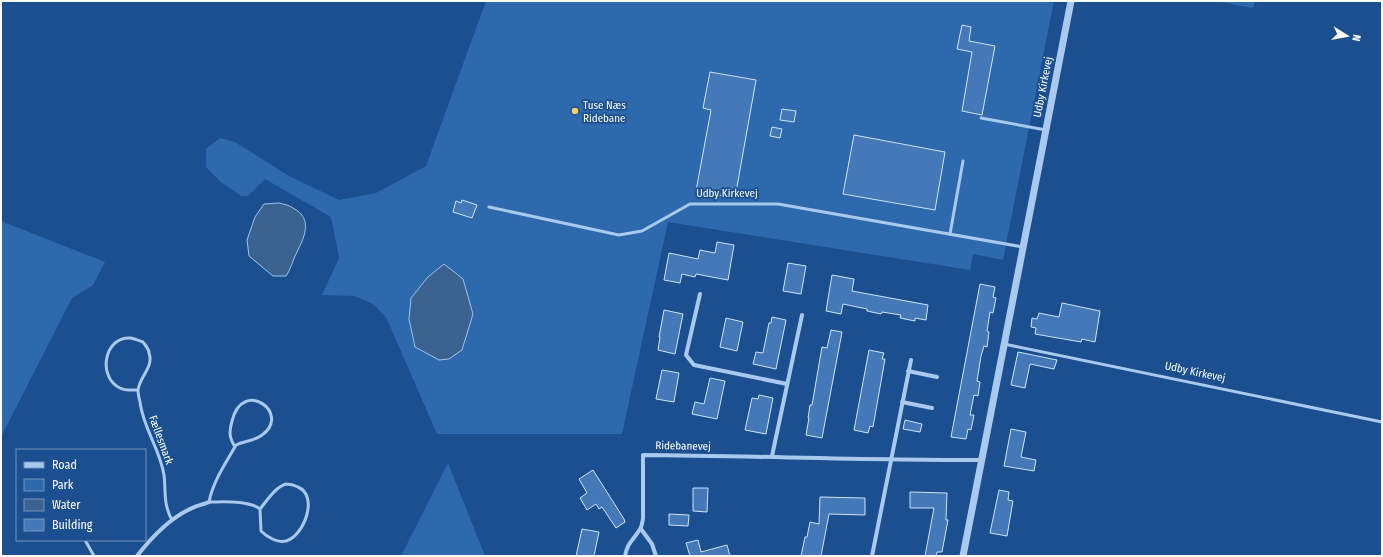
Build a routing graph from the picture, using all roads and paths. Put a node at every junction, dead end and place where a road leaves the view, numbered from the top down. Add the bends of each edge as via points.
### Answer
1 (1071, 1) edge
2 (981, 118) dead end
3 (1046, 130) junction
4 (963, 161) dead end
5 (488, 207) dead end
6 (950, 234) junction
7 (1023, 247) junction
8 (700, 294) dead end
9 (802, 315) dead end
10 (1004, 344) junction
11 (910, 360) dead end
12 (908, 371) junction
13 (937, 376) dead end
14 (787, 384) junction
15 (138, 390) junction
16 (902, 402) junction
17 (932, 408) dead end
18 (1382, 422) edge
19 (235, 447) junction
20 (772, 456) junction
21 (891, 460) junction
22 (982, 460) junction
23 (209, 502) junction
24 (260, 509) junction
25 (172, 520) junction
26 (640, 529) junction
27 (86, 541) edge
28 (94, 556) edge
29 (137, 556) edge
30 (625, 556) edge
31 (656, 556) edge
32 (872, 556) edge
33 (963, 556) edge

1 - 3 street, Udby Kirkevej
2 - 3 lane
3 - 7 street, Udby Kirkevej
4 - 6 lane
5 - 6 lane, Udby Kirkevej via 619,235 642,231 690,204 778,204
6 - 7 lane, Udby Kirkevej
7 - 10 street, Udby Kirkevej
8 - 14 street via 686,355 694,364
9 - 14 street
10 - 18 lane, Udby Kirkevej
10 - 22 street, Udby Kirkevej
11 - 12 street
12 - 13 street
12 - 16 street
14 - 20 street
15 - 15 lane via 150,366 150,352 143,342 132,338 121,339 107,354 105,366 110,380 120,389
15 - 25 lane, Fællesmark via 145,427 164,475 167,511
16 - 17 street
16 - 21 street
19 - 19 lane via 263,435 270,428 272,419 265,404 247,401 241,404 233,415 230,439
19 - 23 lane via 220,473
20 - 21 street, Ridebanevej
20 - 26 street, Ridebanevej via 643,455 643,519
21 - 22 street, Ridebanevej
21 - 32 street
22 - 33 street, Udby Kirkevej
23 - 24 lane via 232,502
23 - 25 street via 189,509
24 - 24 lane via 286,484 302,488 307,496 308,512 303,526 286,541 278,541 261,531
25 - 29 street
26 - 30 street, Ridebanevej via 627,547
26 - 31 street via 652,544
27 - 28 lane

